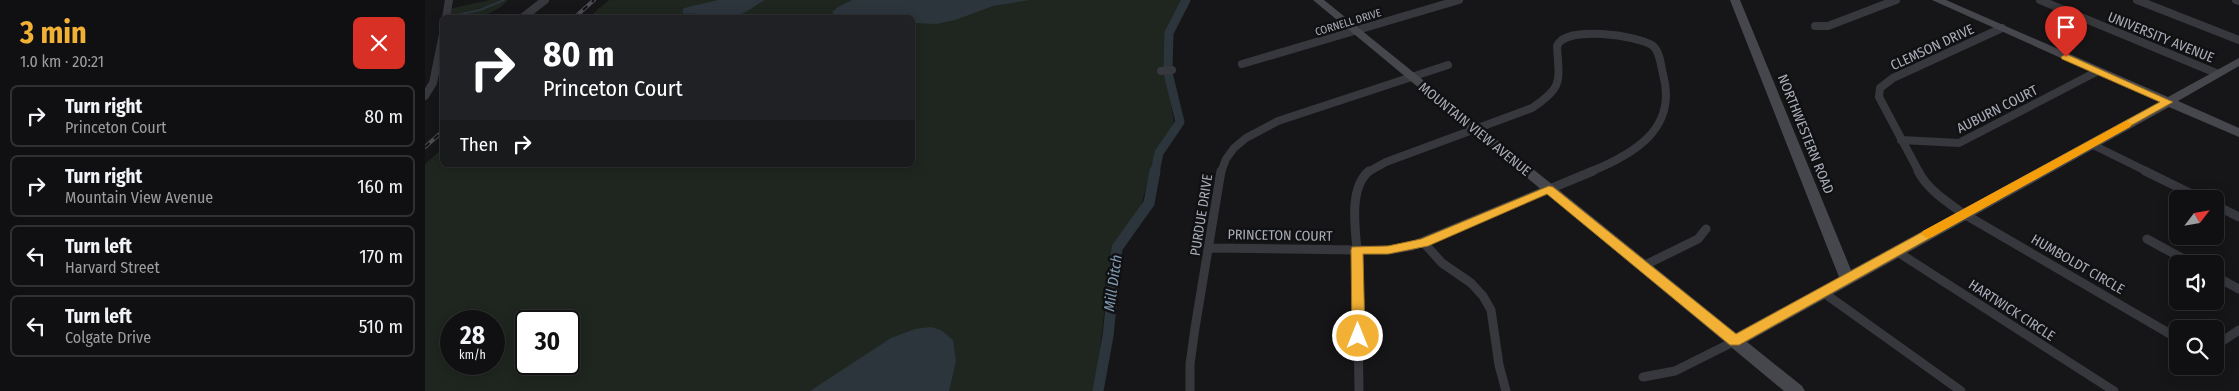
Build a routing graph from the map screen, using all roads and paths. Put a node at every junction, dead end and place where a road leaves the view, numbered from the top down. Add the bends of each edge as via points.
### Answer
1 (449, 0) edge
2 (545, 0) edge
3 (1318, 0) edge
4 (1459, 0) edge
5 (1735, 0) edge
6 (1896, 0) edge
7 (1937, 0) edge
8 (2040, 0) edge
9 (2137, 0) edge
10 (446, 15) edge
11 (526, 15) edge
12 (1815, 26) dead end
13 (2002, 28) junction
14 (1355, 32) junction
15 (2239, 40) edge
16 (440, 51) edge
17 (2239, 61) edge
18 (1242, 64) dead end
19 (1448, 65) dead end
20 (436, 66) junction
21 (425, 68) edge
22 (1161, 70) dead end
23 (1172, 70) dead end
24 (2098, 71) junction
25 (2216, 73) junction
26 (1412, 78) junction
27 (425, 96) edge
28 (2168, 102) junction
29 (1476, 130) junction
30 (2239, 133) edge
31 (1901, 140) junction
32 (2091, 144) junction
33 (1549, 190) junction
34 (2184, 190) edge
35 (2224, 210) edge
36 (1965, 214) junction
37 (2239, 217) edge
38 (1706, 229) dead end
39 (2147, 239) dead end
40 (1424, 243) junction
41 (1209, 248) junction
42 (1357, 250) junction
43 (1896, 251) junction
44 (2176, 255) edge
45 (1643, 266) junction
46 (1848, 280) junction
47 (2224, 281) edge
48 (2239, 289) edge
49 (1824, 293) junction
50 (2239, 330) edge
51 (2169, 333) edge
52 (2224, 340) edge
53 (1735, 341) junction
54 (1643, 377) dead end
55 (1190, 391) edge
56 (1359, 391) edge
57 (1506, 391) edge
58 (1796, 391) edge
59 (1961, 391) edge
60 (2113, 391) edge

1 - 10 street
2 - 11 street
3 - 14 street, MOUNTAIN VIEW AVENUE
4 - 14 street, CORNELL DRIVE
5 - 46 street, NORTHWESTERN ROAD
6 - 12 street via 1828,26
7 - 13 street
8 - 25 street, UNIVERSITY AVENUE
9 - 15 street
13 - 24 street
13 - 31 street, CLEMSON DRIVE via 1886,82 1879,97
14 - 18 street, CORNELL DRIVE
14 - 26 street, MOUNTAIN VIEW AVENUE
16 - 20 street
17 - 25 street
19 - 26 street, PURDUE DRIVE
20 - 21 street
20 - 27 street via 432,85
22 - 23 street
24 - 28 street
24 - 31 street, AUBURN COURT via 1959,143
25 - 28 street
26 - 29 street, MOUNTAIN VIEW AVENUE
26 - 41 street, PURDUE DRIVE via 1278,121 1234,148 1220,174
28 - 30 street
28 - 32 street
29 - 33 street, MOUNTAIN VIEW AVENUE
29 - 33 street, PRINCETON COURT via 1532,108 1554,91 1559,82 1557,46 1565,37 1582,34 1616,36 1637,39 1653,46 1667,88 1666,106 1649,139 1615,162
29 - 42 street via 1386,162 1364,176 1357,207
31 - 36 street, CLEMSON DRIVE via 1926,183
32 - 34 street
32 - 36 street
33 - 40 street, PRINCETON COURT
33 - 45 street, MOUNTAIN VIEW AVENUE
35 - 37 street
36 - 43 street
36 - 51 street, HUMBOLDT CIRCLE
38 - 45 street via 1697,239
39 - 44 street
40 - 42 street, PRINCETON COURT via 1388,250
40 - 57 street via 1442,263 1471,283 1491,310
41 - 42 street, PRINCETON COURT
41 - 55 street, PURDUE DRIVE via 1190,364
42 - 56 street
43 - 46 street
43 - 60 street, HARTWICK CIRCLE
45 - 53 street, MOUNTAIN VIEW AVENUE
46 - 49 street
47 - 48 street
49 - 53 street
49 - 59 street
50 - 52 street
53 - 54 street via 1675,371
53 - 58 street, MOUNTAIN VIEW AVENUE

